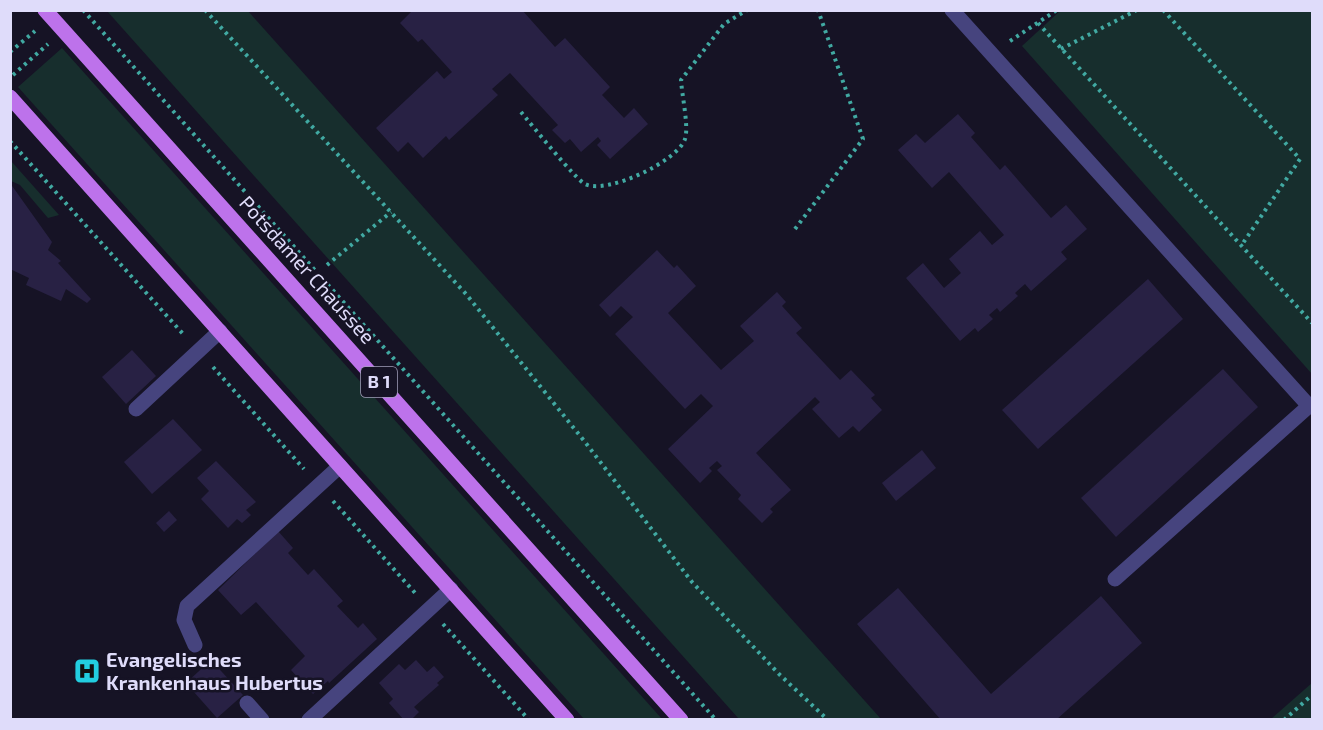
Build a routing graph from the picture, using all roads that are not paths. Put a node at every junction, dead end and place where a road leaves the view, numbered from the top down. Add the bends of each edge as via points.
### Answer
1 (952, 10) edge
2 (44, 18) edge
3 (10, 97) edge
4 (220, 331) junction
5 (136, 409) dead end
6 (340, 466) junction
7 (1115, 579) dead end
8 (451, 589) junction
9 (195, 645) dead end
10 (247, 703) dead end
11 (262, 720) edge
12 (309, 720) edge
13 (567, 720) edge
14 (681, 720) edge

1 - 7 lane via 1309,406
2 - 14 main road, Potsdamer Chaussee / B 1
3 - 4 main road
4 - 5 lane
4 - 6 main road
6 - 8 main road
6 - 9 lane via 187,606 184,620
8 - 12 lane
8 - 13 main road
10 - 11 lane

